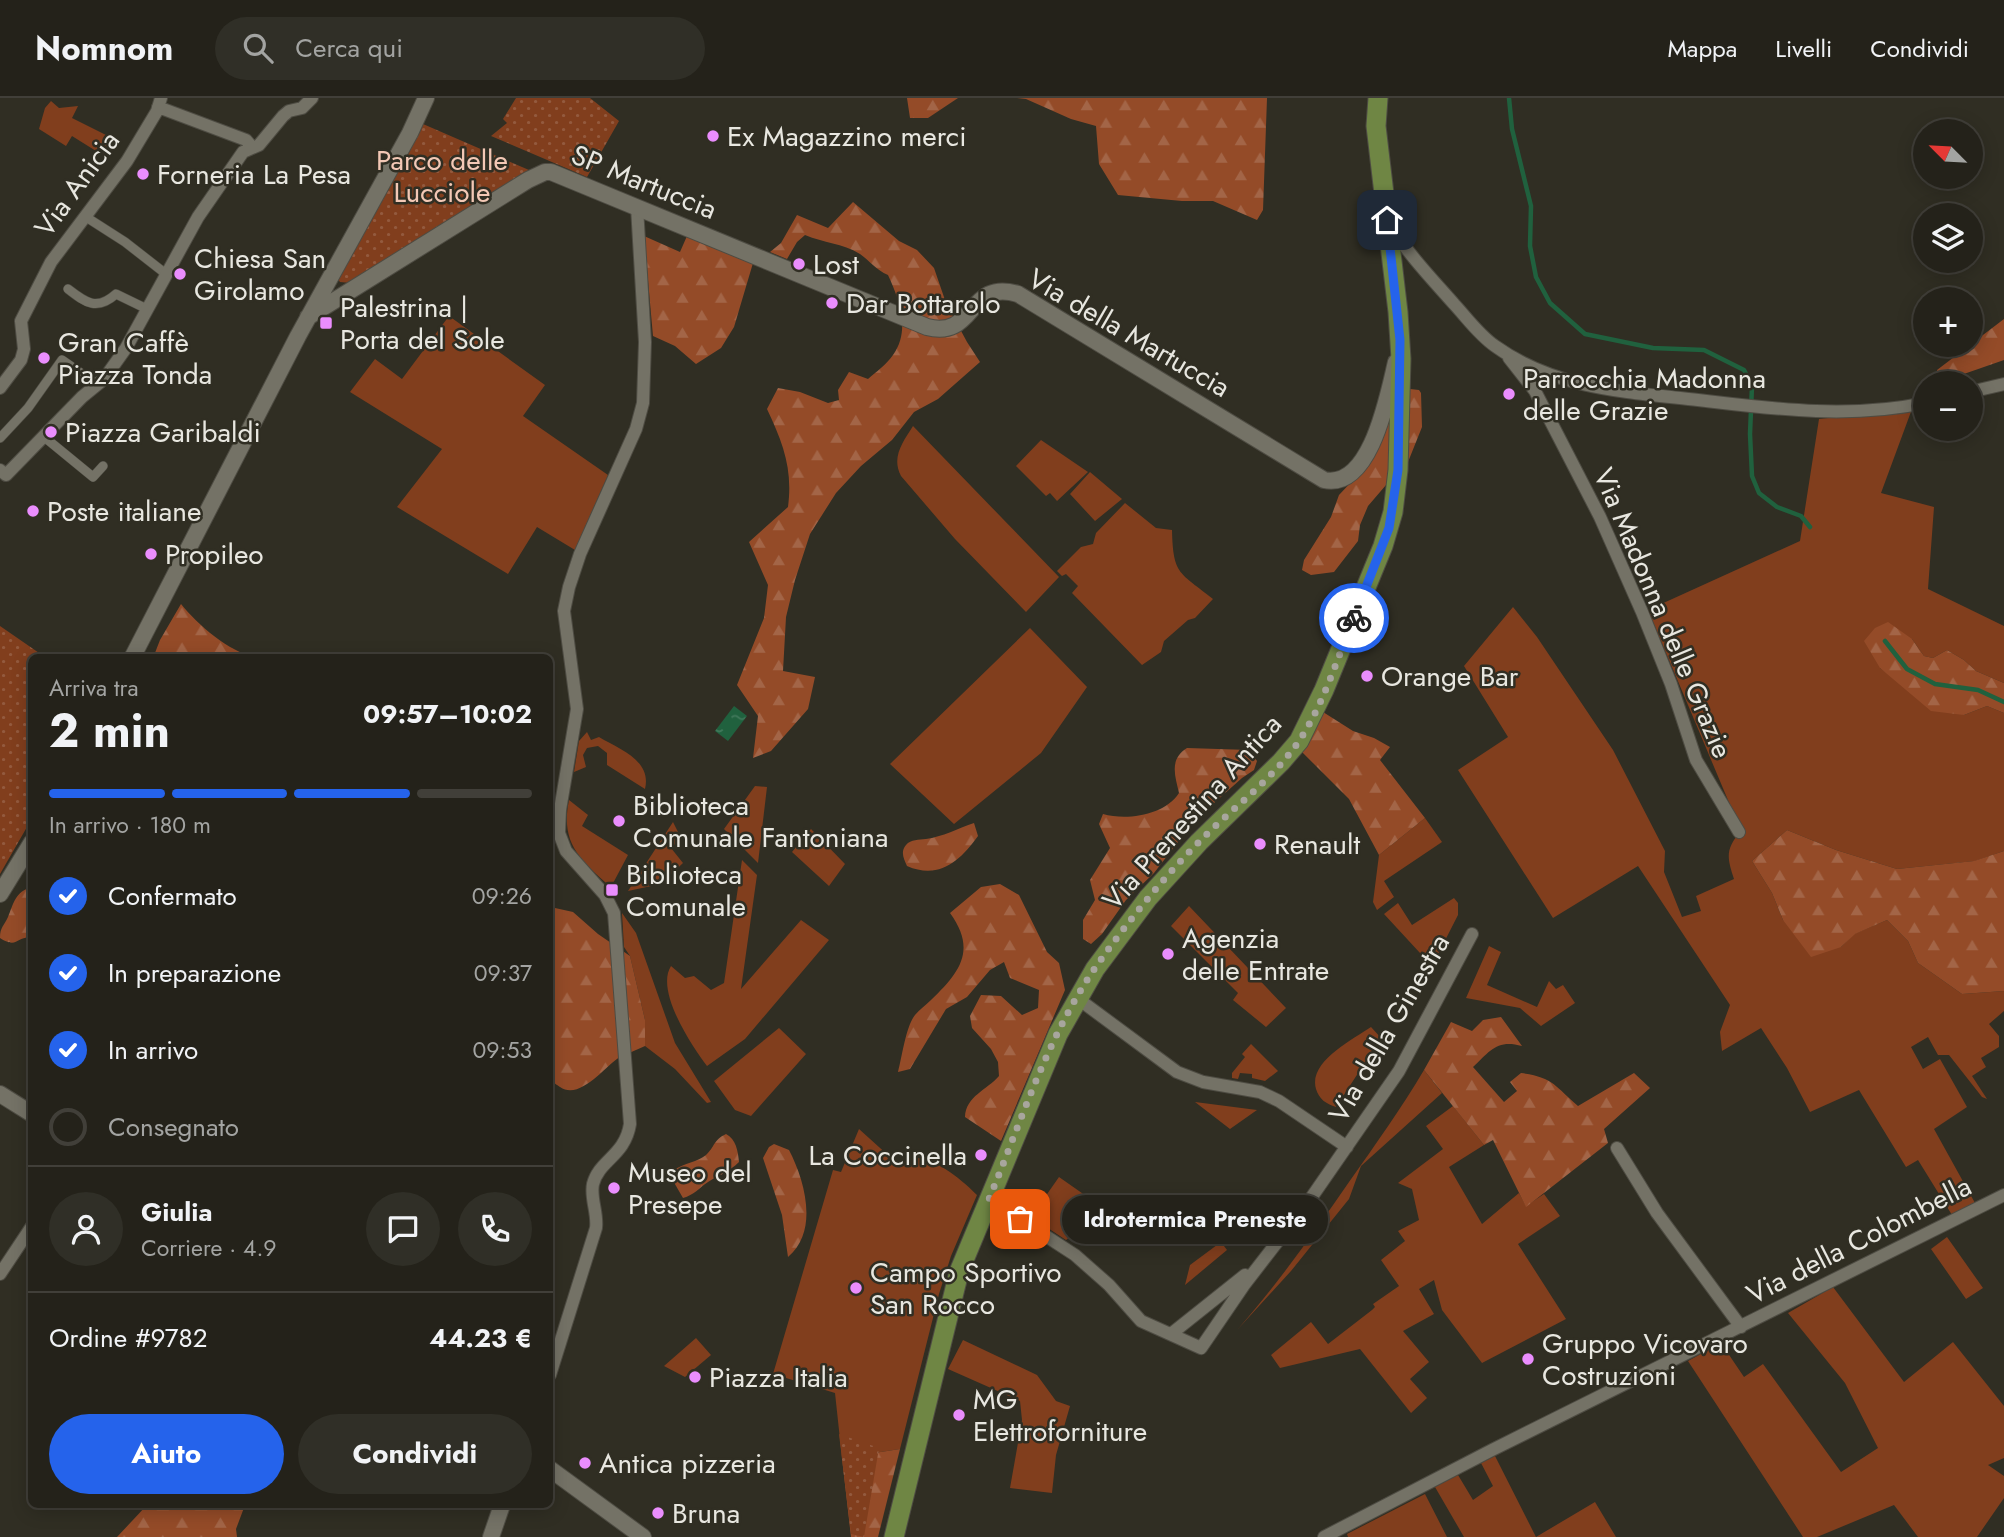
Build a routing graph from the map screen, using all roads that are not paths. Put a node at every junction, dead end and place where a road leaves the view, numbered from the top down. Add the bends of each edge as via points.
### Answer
1 (312, 98) edge
2 (425, 98) edge
3 (1378, 98) edge
4 (160, 102) edge
5 (252, 147) junction
6 (637, 207) junction
7 (86, 217) junction
8 (1387, 220) junction
9 (746, 252) joint
10 (166, 274) junction
11 (68, 289) dead end
12 (146, 309) junction
13 (308, 317) junction
14 (1400, 340) junction
15 (1495, 346) junction
16 (2004, 384) edge
17 (98, 385) junction
18 (0, 388) edge
19 (1983, 389) edge
20 (1913, 405) edge
21 (43, 436) junction
22 (0, 438) edge
23 (103, 466) dead end
24 (3, 472) edge
25 (134, 654) edge
26 (1738, 832) dead end
27 (28, 848) edge
28 (0, 894) edge
29 (1472, 934) dead end
30 (1077, 998) junction
31 (0, 1094) edge
32 (28, 1112) edge
33 (1347, 1147) junction
34 (1617, 1148) dead end
35 (2004, 1195) edge
36 (989, 1199) junction
37 (28, 1232) edge
38 (1259, 1264) junction
39 (0, 1274) edge
40 (1741, 1327) junction
41 (1171, 1335) junction
42 (553, 1365) edge
43 (553, 1471) edge
44 (501, 1508) edge
45 (491, 1537) edge
46 (643, 1537) edge
47 (894, 1537) edge
48 (1324, 1537) edge

1 - 5 street via 302,108 289,111
2 - 13 street
3 - 8 main road, Via Prenestina Antica via 1376,127
4 - 5 street via 246,140
4 - 7 street, Via Anicia via 127,161
5 - 10 street via 243,152 213,195
6 - 9 street, SP Martuccia
6 - 13 street, SP Martuccia via 545,172
6 - 42 street via 645,342 643,403 565,599 577,709 558,825 566,851 605,895 614,914 630,1124 623,1146 593,1184 596,1228
7 - 10 street
7 - 18 street, Via Anicia via 51,262 20,321 21,360
8 - 14 main road, Via Prenestina Antica
8 - 15 street, Via Madonna delle Grazie via 1425,271
9 - 14 street, Via della Martuccia via 936,330 956,326 993,293 1009,291 1023,296 1320,479 1332,482 1351,475 1372,443
10 - 12 street
11 - 12 street via 98,305 116,295
12 - 17 street via 126,348
13 - 25 street
14 - 30 main road, Via Prenestina Antica via 1399,452 1391,519 1309,723 1281,762 1149,898
15 - 20 street via 1574,384 1606,390 1840,413
15 - 26 street, Via Madonna delle Grazie via 1532,386 1600,517 1661,660 1696,760
16 - 19 street
17 - 21 street
17 - 22 street via 62,360
21 - 23 street via 93,477
21 - 24 street
27 - 28 street
29 - 33 street, Via della Ginestra via 1403,1065
30 - 33 street, Via della Ginestra via 1177,1072 1261,1093
30 - 36 main road, Via Prenestina Antica via 1046,1060
31 - 32 street
33 - 38 street, Via della Ginestra
34 - 40 street via 1657,1213
35 - 40 street, Via della Colombella
36 - 41 street, Via della Ginestra via 1075,1255 1109,1284 1141,1321
36 - 47 main road, Via Prenestina Antica via 956,1279
37 - 39 street
38 - 41 street, Via della Ginestra
38 - 41 street, Via della Ginestra via 1201,1349
40 - 48 street, Via della Colombella
43 - 46 street
44 - 45 street

